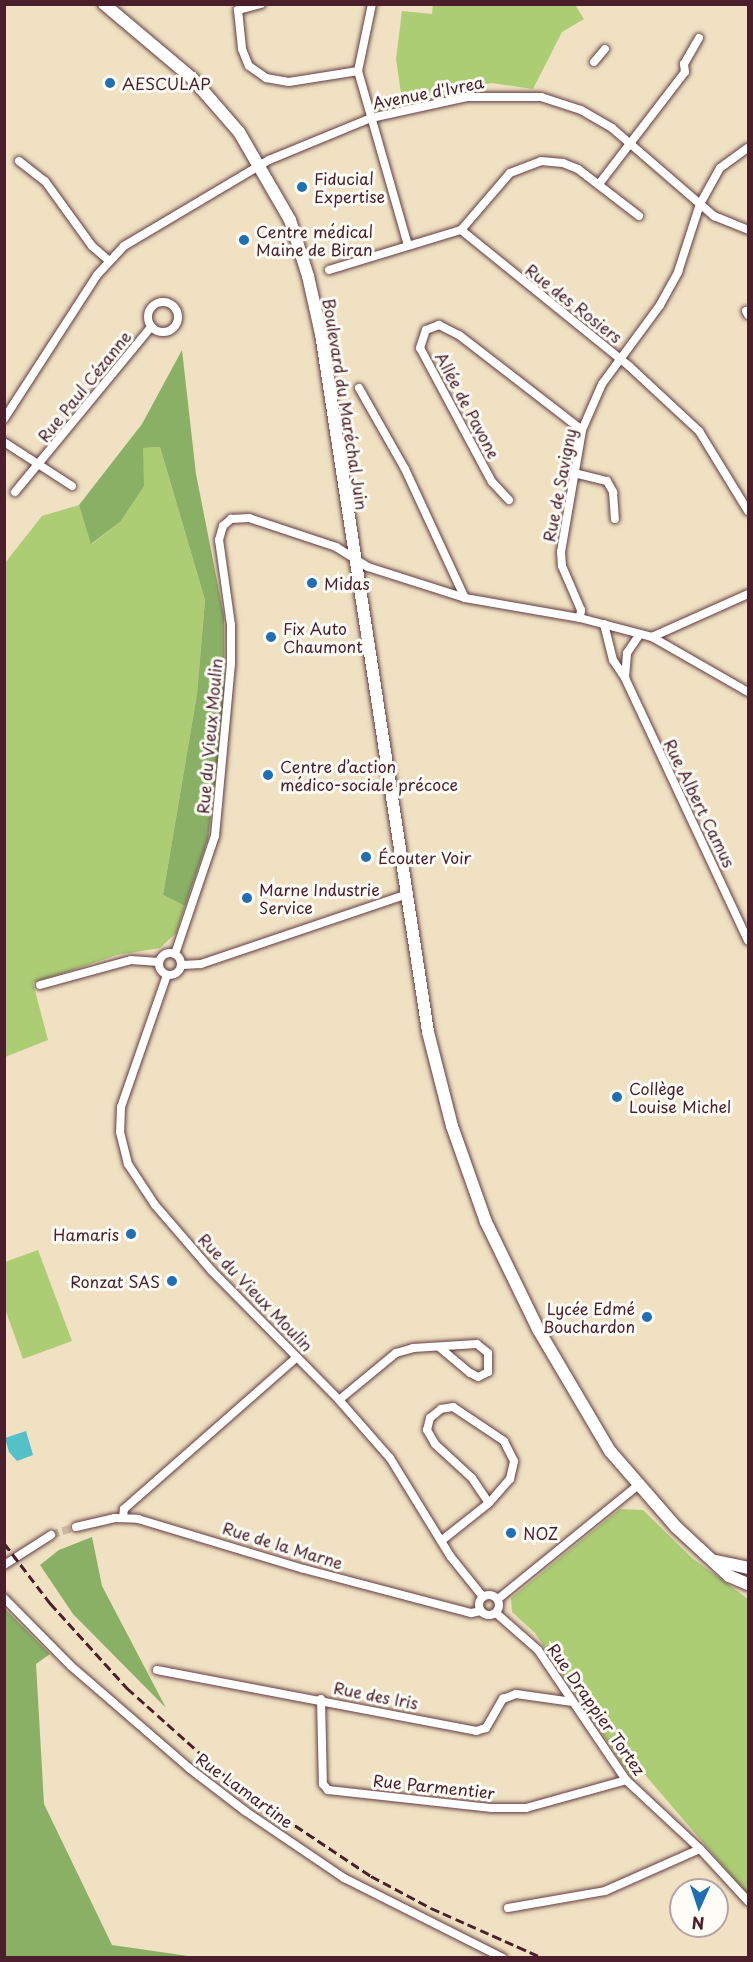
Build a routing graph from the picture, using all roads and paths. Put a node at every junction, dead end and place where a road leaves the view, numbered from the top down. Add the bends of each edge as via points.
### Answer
1 (104, 4) edge
2 (261, 4) edge
3 (372, 4) edge
4 (237, 7) edge
5 (699, 38) dead end
6 (605, 49) dead end
7 (594, 62) dead end
8 (358, 71) junction
9 (371, 118) junction
10 (631, 142) junction
11 (748, 148) edge
12 (19, 161) dead end
13 (260, 165) junction
14 (598, 184) junction
15 (700, 204) junction
16 (639, 216) dead end
17 (461, 230) junction
18 (748, 230) edge
19 (408, 245) junction
20 (108, 260) junction
21 (329, 270) dead end
22 (151, 327) dead end
23 (621, 359) junction
24 (359, 388) dead end
25 (4, 419) edge
26 (582, 430) junction
27 (4, 442) edge
28 (39, 464) junction
29 (574, 473) junction
30 (72, 486) dead end
31 (15, 492) dead end
32 (509, 500) dead end
33 (748, 511) edge
34 (615, 519) dead end
35 (354, 561) junction
36 (748, 594) edge
37 (465, 598) junction
38 (580, 618) junction
39 (604, 624) junction
40 (640, 634) junction
41 (652, 637) junction
42 (627, 653) junction
43 (611, 655) junction
44 (625, 678) junction
45 (748, 692) edge
46 (405, 895) junction
47 (748, 941) edge
48 (175, 954) junction
49 (159, 962) junction
50 (182, 965) junction
51 (167, 975) junction
52 (40, 985) dead end
53 (439, 1347) junction
54 (297, 1357) junction
55 (339, 1400) junction
56 (637, 1486) junction
57 (489, 1503) junction
58 (123, 1517) junction
59 (76, 1527) tunnel mouth
60 (51, 1535) tunnel mouth
61 (441, 1540) junction
62 (712, 1560) junction
63 (4, 1564) edge
64 (748, 1568) edge
65 (748, 1584) edge
66 (483, 1597) junction
67 (4, 1598) edge
68 (498, 1599) junction
69 (481, 1611) junction
70 (496, 1613) junction
71 (157, 1670) dead end
72 (321, 1699) junction
73 (572, 1702) junction
74 (626, 1780) junction
75 (700, 1849) junction
76 (748, 1901) edge
77 (508, 1908) dead end
78 (503, 1958) edge

1 - 13 street, Boulevard du Maréchal Juin via 209,95
2 - 4 street
3 - 8 street
4 - 8 street via 242,49 249,66 266,78 289,82
5 - 10 street via 684,64 684,72
6 - 7 street
8 - 9 street
9 - 10 street, Avenue d'Ivrea via 467,97 541,97 580,110
9 - 13 street, Avenue d'Ivrea
9 - 19 street
10 - 14 street
10 - 15 street, Avenue d'Ivrea
11 - 15 street, Rue de Savigny via 723,165
12 - 20 street via 45,181
13 - 20 street, Avenue d'Ivrea via 124,246
13 - 35 street, Boulevard du Maréchal Juin via 290,220 308,276 321,334
14 - 16 street
14 - 17 street via 563,163 530,163 510,173
15 - 18 street, Avenue d'Ivrea via 722,221
15 - 23 street, Rue de Savigny via 678,272 660,305
17 - 19 street
17 - 23 street, Rue des Rosiers
19 - 21 street
20 - 25 street, Avenue d'Ivrea
22 - 28 street, Rue Paul Cézanne
23 - 26 street, Rue de Savigny via 602,384
23 - 33 street, Rue des Rosiers via 699,432
24 - 37 street via 405,470
26 - 29 street, Rue de Savigny
26 - 32 street, Allée de Pavone via 459,335 439,326 426,330 420,348 492,482
27 - 28 street
28 - 30 street
28 - 31 street, Rue Paul Cézanne
29 - 34 street via 607,482 613,492
29 - 38 street, Rue de Savigny via 561,558 581,610
35 - 37 street
35 - 46 street, Boulevard du Maréchal Juin
35 - 48 street, Rue du Vieux Moulin via 336,547 249,518 231,519 223,526 219,540 231,625 231,664 215,836
36 - 41 street
37 - 38 street
38 - 39 street
39 - 40 street
39 - 43 street, Rue Albert Camus
40 - 41 street
40 - 42 street
41 - 45 street
42 - 43 street
42 - 44 street
43 - 44 street, Rue Albert Camus
44 - 47 street, Rue Albert Camus
46 - 50 street via 201,964
46 - 56 street, Boulevard du Maréchal Juin via 434,1063 486,1222 572,1390
48 - 49 street via 165,954
48 - 50 street
49 - 51 street via 160,970
49 - 52 street via 131,960
50 - 51 street via 177,974
51 - 54 street, Rue du Vieux Moulin via 121,1107 122,1147 155,1205
53 - 53 street via 470,1373 478,1377 488,1372 488,1353 477,1344
53 - 55 street via 396,1353
54 - 55 street, Rue du Vieux Moulin
54 - 58 street via 124,1509
55 - 61 street, Rue du Vieux Moulin via 390,1458
56 - 62 street, Boulevard du Maréchal Juin
56 - 68 street
57 - 57 street via 510,1479 514,1461 511,1451 504,1441 453,1407 441,1408 430,1418 427,1430 435,1444 472,1478
57 - 61 street
58 - 59 street, Rue de la Marne
58 - 69 street, Rue de la Marne via 471,1613
60 - 63 street
61 - 66 street, Rue du Vieux Moulin
62 - 64 street
62 - 65 street, Boulevard du Maréchal Juin via 729,1576
66 - 68 street
66 - 69 street
67 - 78 street, Rue Lamartine via 71,1666 245,1811 371,1894
68 - 70 street
69 - 70 street, Rue de la Marne via 488,1616
70 - 73 street, Rue Drappier Tortez via 538,1650
71 - 72 street, Rue des Iris
72 - 73 street, Rue des Iris via 476,1731 486,1728 503,1699 516,1694
72 - 74 street, Rue Parmentier via 323,1784 328,1790 492,1808 526,1808
73 - 74 street, Rue Drappier Tortez
74 - 75 street, Rue Drappier Tortez
75 - 76 street, Rue Drappier Tortez
75 - 77 street via 605,1891

